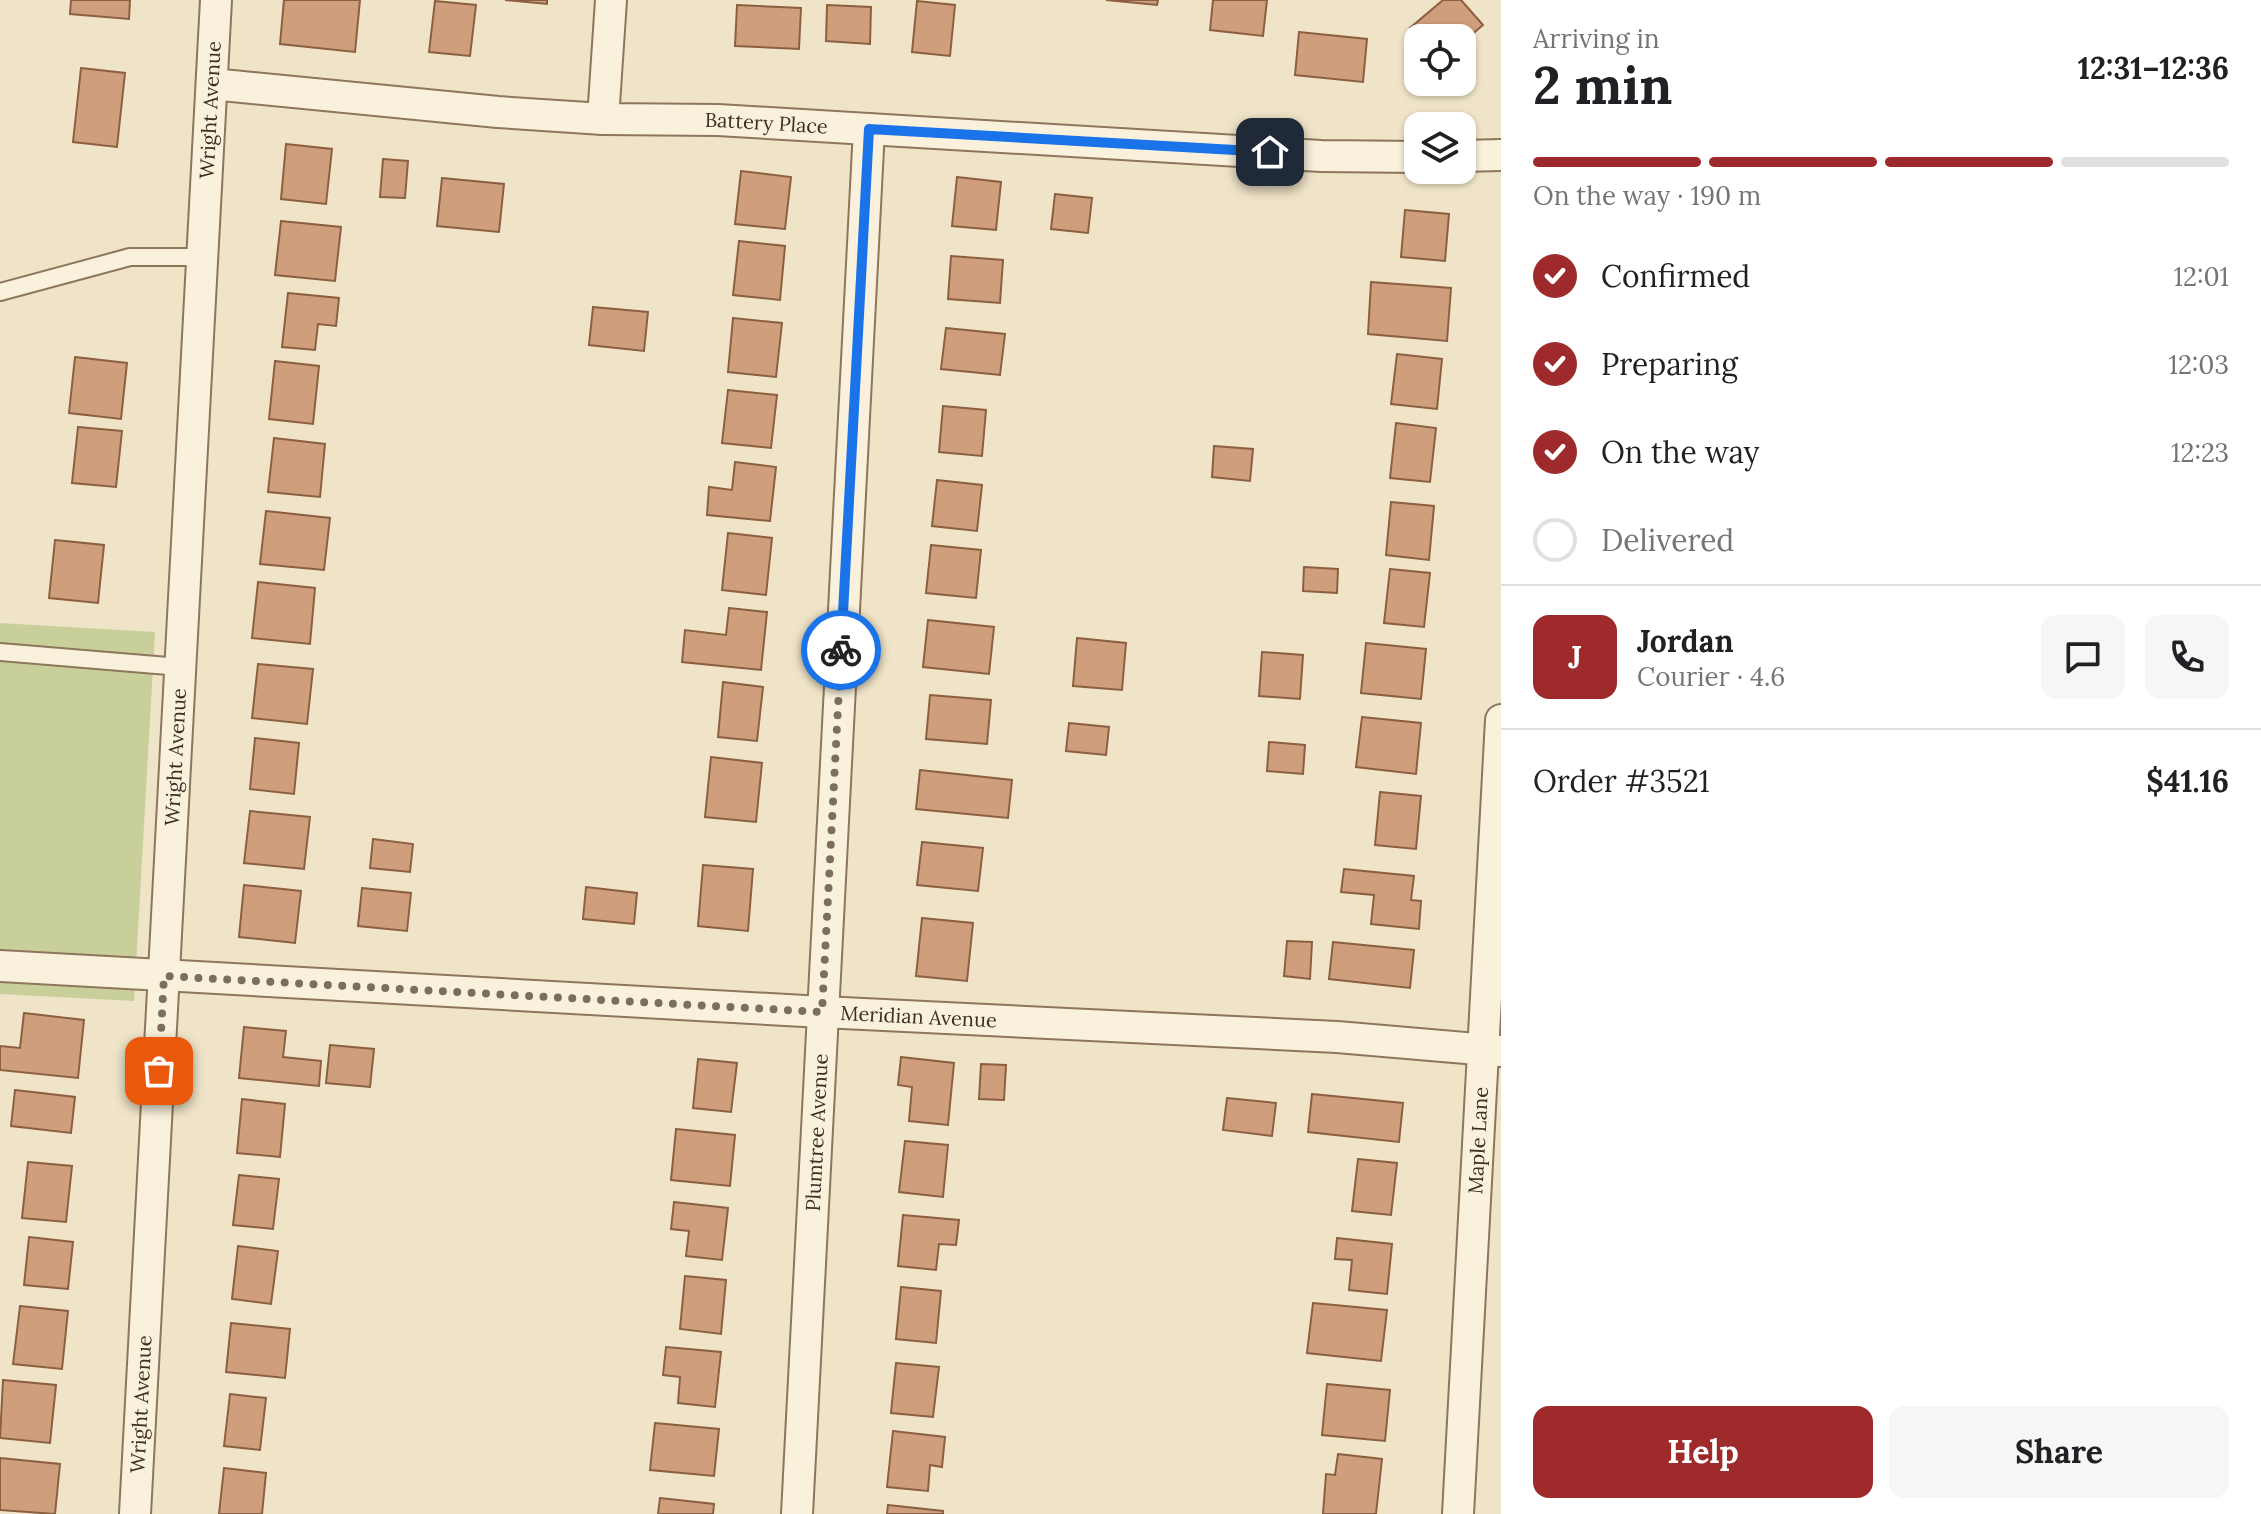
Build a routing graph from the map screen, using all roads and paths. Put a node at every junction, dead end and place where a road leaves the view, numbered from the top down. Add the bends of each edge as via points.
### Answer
1 (216, 0) edge
2 (611, 0) edge
3 (212, 84) junction
4 (603, 119) junction
5 (869, 129) junction
6 (1501, 155) edge
7 (1476, 156) edge
8 (1404, 157) edge
9 (203, 257) junction
10 (0, 292) edge
11 (0, 652) edge
12 (180, 667) junction
13 (1501, 720) edge
14 (0, 966) edge
15 (164, 976) junction
16 (822, 1012) junction
17 (1492, 1051) edge
18 (135, 1514) edge
19 (797, 1514) edge
20 (1458, 1514) edge

1 - 3 street, Wright Avenue
2 - 4 street
3 - 4 street, Battery Place
3 - 9 street, Wright Avenue
4 - 5 street, Battery Place
5 - 8 street, Battery Place
5 - 16 street, Plumtree Avenue
6 - 7 street
9 - 10 lane via 130,257
9 - 12 street, Wright Avenue
11 - 12 lane
12 - 15 street, Wright Avenue
13 - 17 street, Maple Lane
14 - 15 street, Meridian Avenue
15 - 16 street, Meridian Avenue
15 - 18 street, Wright Avenue
16 - 17 street, Meridian Avenue via 1337,1037
16 - 19 street, Plumtree Avenue
17 - 20 street, Maple Lane

